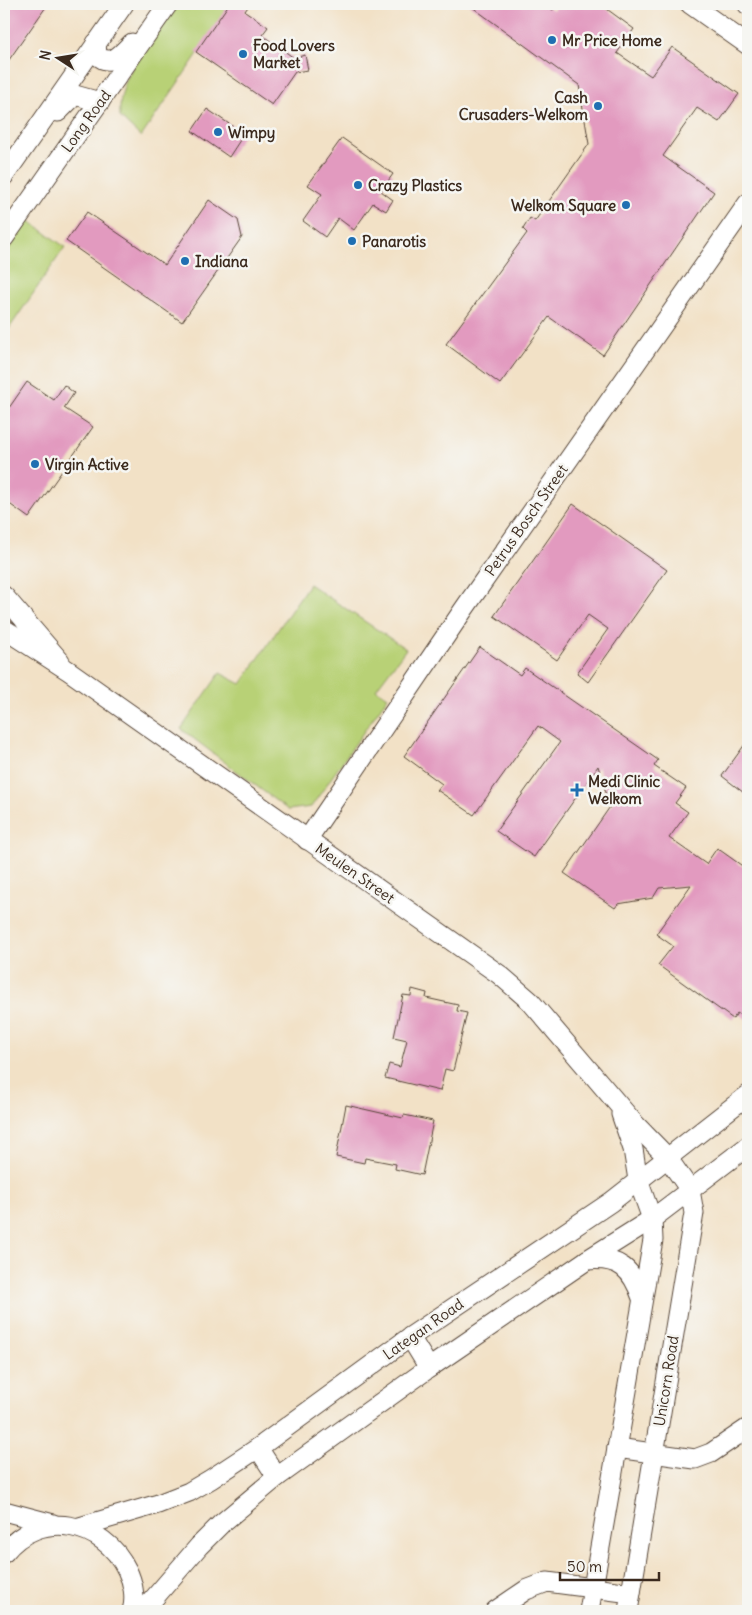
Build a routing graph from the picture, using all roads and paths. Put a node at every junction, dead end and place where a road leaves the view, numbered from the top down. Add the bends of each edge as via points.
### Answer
1 (124, 4) edge
2 (168, 4) edge
3 (690, 4) edge
4 (157, 20) junction
5 (96, 43) junction
6 (748, 45) edge
7 (100, 102) junction
8 (9, 168) edge
9 (33, 194) junction
10 (748, 203) edge
11 (4, 225) edge
12 (4, 238) edge
13 (4, 596) edge
14 (4, 629) edge
15 (69, 671) junction
16 (307, 840) junction
17 (748, 1095) edge
18 (615, 1102) junction
19 (748, 1146) edge
20 (667, 1156) junction
21 (638, 1180) junction
22 (690, 1190) junction
23 (652, 1219) junction
24 (587, 1260) junction
25 (642, 1298) junction
26 (410, 1337) junction
27 (430, 1368) junction
28 (748, 1428) edge
29 (258, 1448) junction
30 (618, 1448) junction
31 (654, 1454) junction
32 (277, 1478) junction
33 (4, 1511) edge
34 (57, 1525) junction
35 (79, 1527) junction
36 (4, 1553) edge
37 (593, 1586) junction
38 (629, 1602) edge
39 (132, 1611) edge
40 (143, 1611) edge
41 (496, 1611) edge
42 (589, 1611) edge

1 - 5 street
2 - 4 street, Long Road
3 - 6 street
4 - 5 street via 110,61 96,55
4 - 7 street, Long Road
5 - 8 street
7 - 8 street via 75,95 62,106 28,151
7 - 9 street, Long Road
9 - 11 street
9 - 12 street, Long Road
10 - 16 street, Petrus Bosch Street
13 - 15 street, Meulen Street
14 - 15 street, Meulen Street
15 - 16 street, Meulen Street
16 - 18 street, Meulen Street via 523,994
17 - 20 street, Lategan Road
18 - 20 street, Meulen Street
18 - 21 street, Meulen Street via 633,1149
19 - 22 street
20 - 21 street, Lategan Road
20 - 22 street, Unicorn Road
21 - 23 street
21 - 26 street, Lategan Road via 611,1202
22 - 23 street
22 - 31 street, Unicorn Road via 694,1213
23 - 24 street
23 - 25 street via 653,1240
24 - 25 street via 600,1259 620,1265 636,1279
24 - 27 street
25 - 30 street
26 - 27 street
26 - 29 street, Lategan Road
27 - 32 street
28 - 31 street via 711,1453 695,1458
29 - 32 street
29 - 35 street, Lategan Road via 189,1492
30 - 31 street
30 - 37 street
31 - 38 street, Unicorn Road
32 - 40 street via 222,1522
33 - 34 street
34 - 35 street
34 - 36 street via 32,1531 11,1544
35 - 39 street via 102,1538 121,1556 132,1580
37 - 38 street
37 - 41 street via 547,1582 526,1590
37 - 42 street

